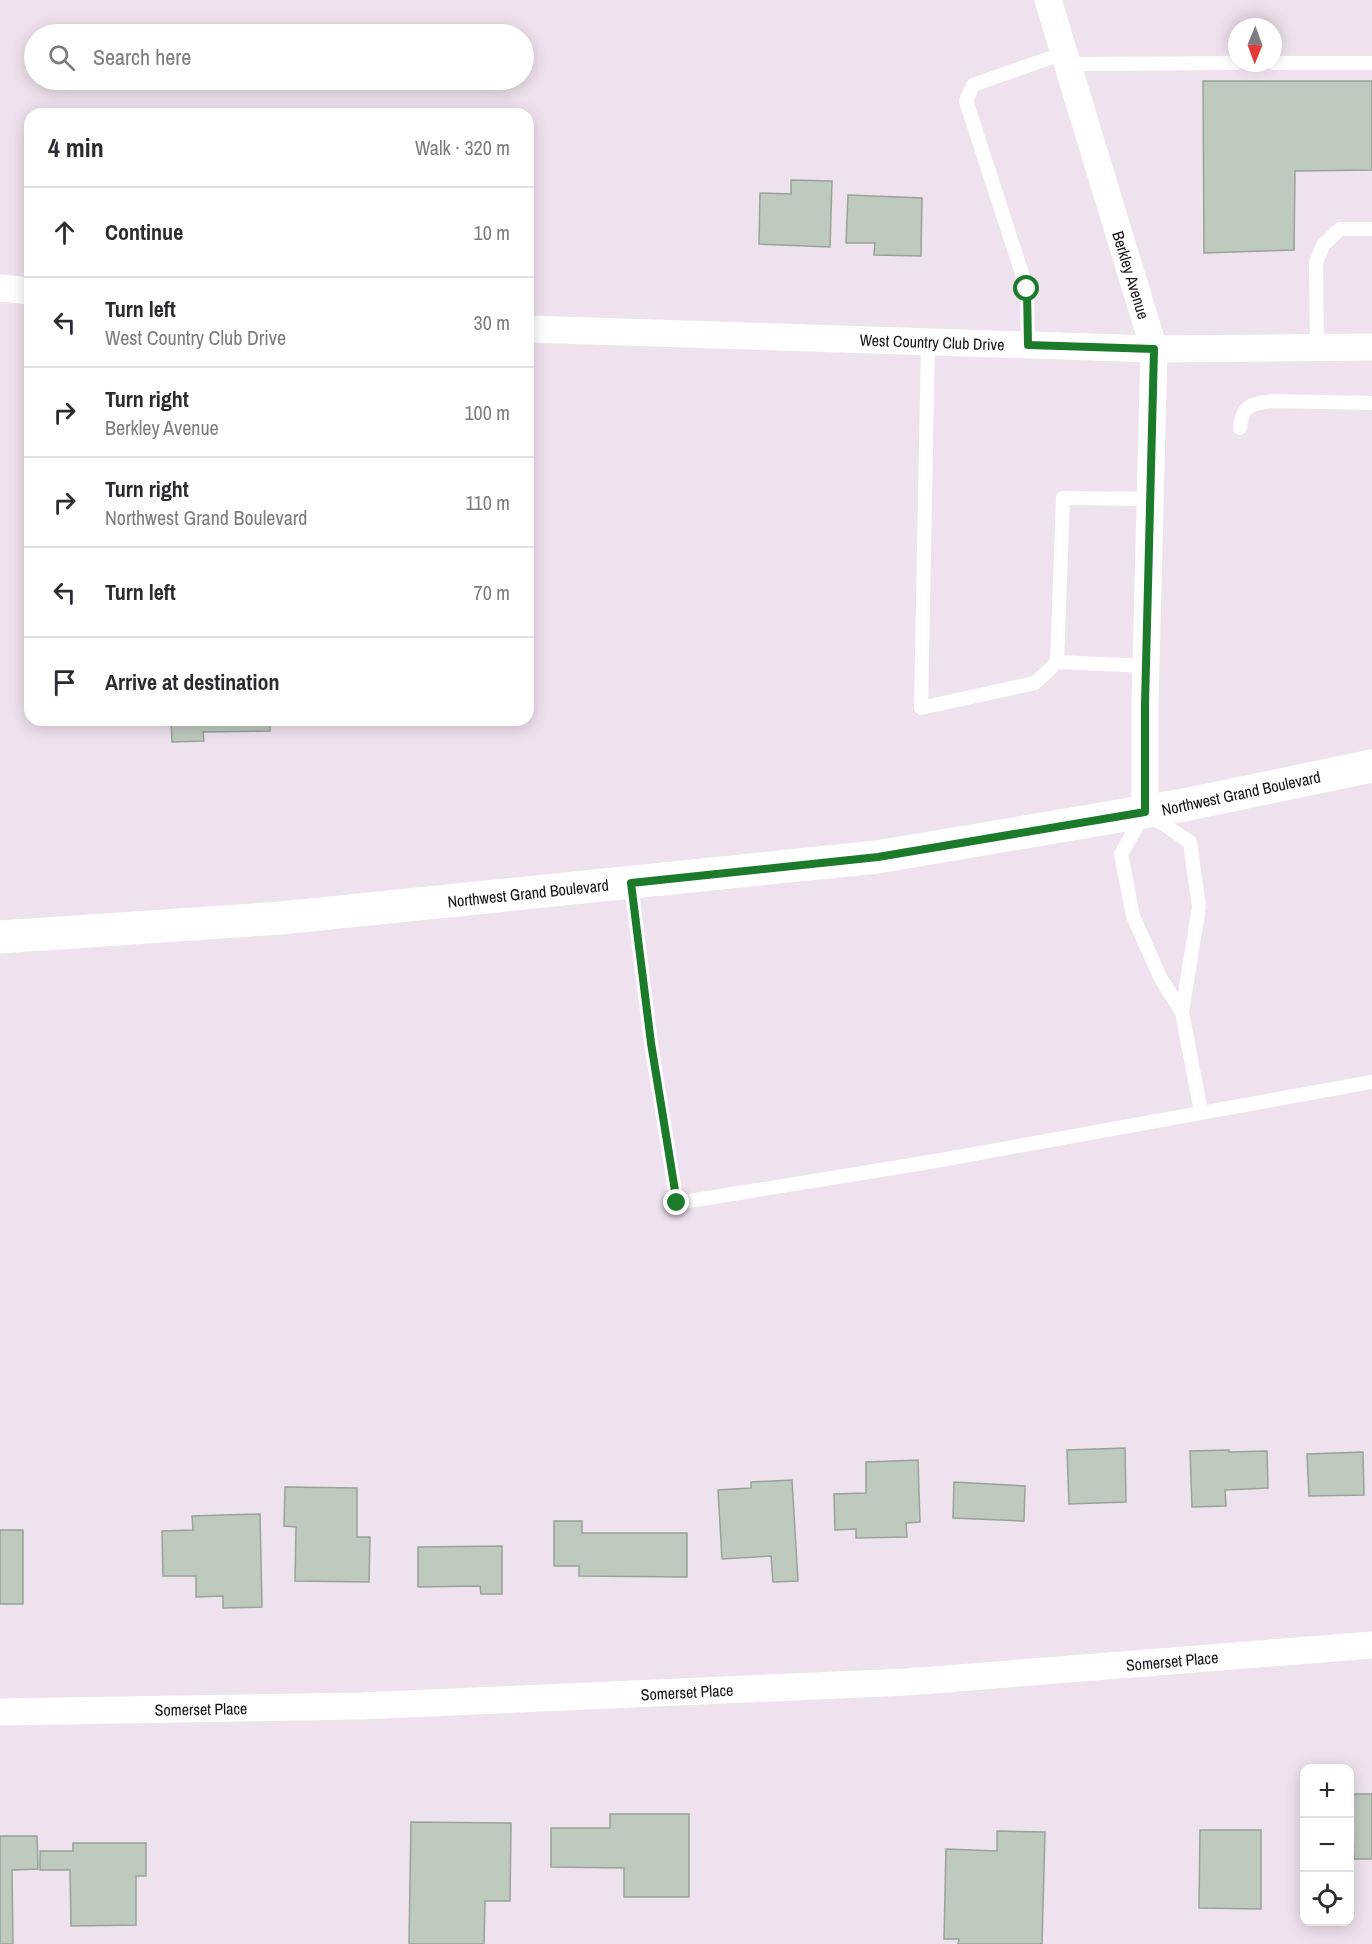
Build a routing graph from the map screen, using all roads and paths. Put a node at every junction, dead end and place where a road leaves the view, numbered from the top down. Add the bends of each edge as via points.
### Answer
1 (1048, 0) edge
2 (1066, 58) junction
3 (1228, 63) edge
4 (1282, 63) edge
5 (1372, 63) edge
6 (1372, 229) edge
7 (0, 288) edge
8 (24, 290) edge
9 (534, 329) edge
10 (928, 342) junction
11 (1028, 345) junction
12 (1372, 346) edge
13 (1317, 347) junction
14 (1154, 349) junction
15 (1372, 403) edge
16 (1240, 428) dead end
17 (1150, 499) junction
18 (1057, 662) junction
19 (1146, 666) junction
20 (1372, 766) edge
21 (1145, 812) junction
22 (631, 883) junction
23 (0, 937) edge
24 (1182, 1012) junction
25 (1372, 1082) edge
26 (1201, 1113) junction
27 (1372, 1645) edge
28 (0, 1712) edge

1 - 2 street, Berkley Avenue
2 - 3 lane
2 - 11 lane via 973,85 966,101 1027,289
2 - 14 street, Berkley Avenue
4 - 5 lane
6 - 13 lane via 1340,229 1323,245 1316,263
7 - 8 street
9 - 10 street, West Country Club Drive
10 - 11 street, West Country Club Drive
10 - 18 lane via 921,708 1035,683
11 - 14 street, West Country Club Drive
12 - 13 street, West Country Club Drive
13 - 14 street, West Country Club Drive
14 - 17 street, Berkley Avenue
15 - 16 lane via 1257,403 1241,415
17 - 18 lane via 1063,498
17 - 19 street, Berkley Avenue
18 - 19 lane
19 - 21 street, Berkley Avenue
20 - 21 street, Northwest Grand Boulevard
21 - 22 street, Northwest Grand Boulevard via 878,857
21 - 24 lane via 1121,854 1133,916 1160,976
21 - 24 lane via 1190,842 1199,907
22 - 23 street, Northwest Grand Boulevard via 281,918
22 - 26 lane via 677,1203
24 - 26 lane
25 - 26 lane
27 - 28 street, Somerset Place via 907,1682 360,1706

